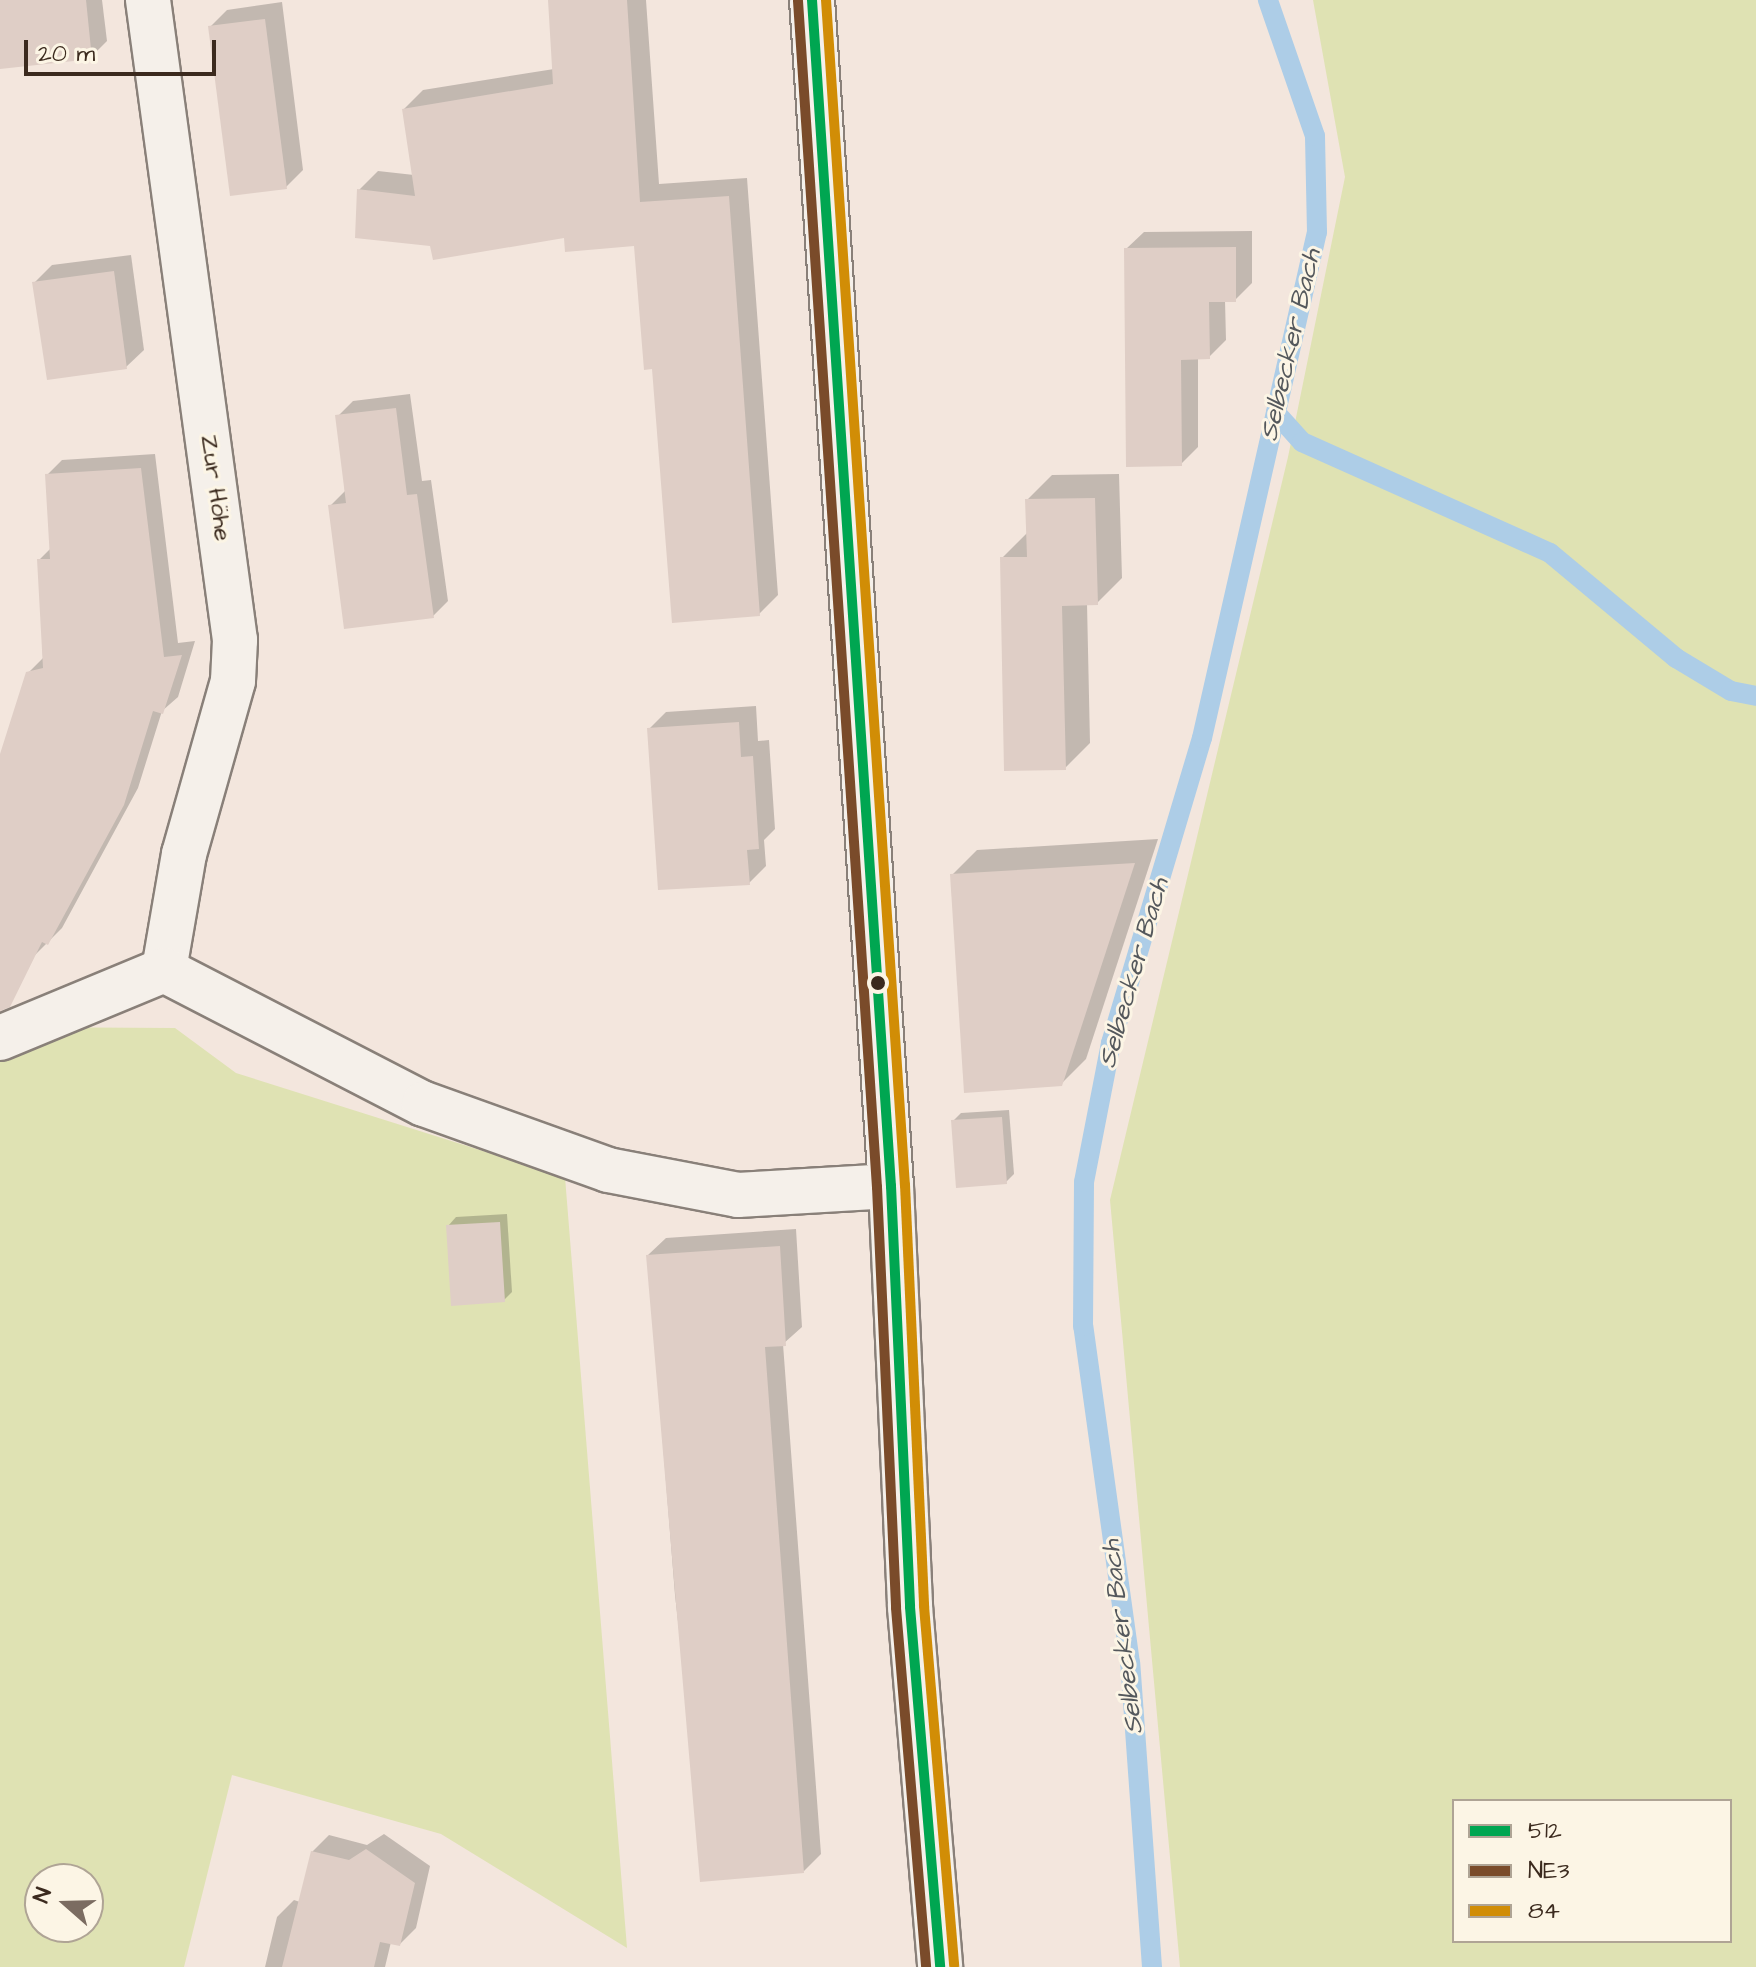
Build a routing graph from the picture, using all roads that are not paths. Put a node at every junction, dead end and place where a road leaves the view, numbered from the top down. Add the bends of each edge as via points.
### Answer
1 (148, 0) edge
2 (812, 0) edge
3 (164, 970) junction
4 (0, 1038) edge
5 (891, 1186) junction
6 (940, 1967) edge

1 - 3 main road, Zur Höhe via 235,640 233,681 184,854
2 - 5 main road
3 - 4 main road
3 - 5 main road via 424,1104 593,1166 650,1182 738,1195
5 - 6 main road via 910,1607

